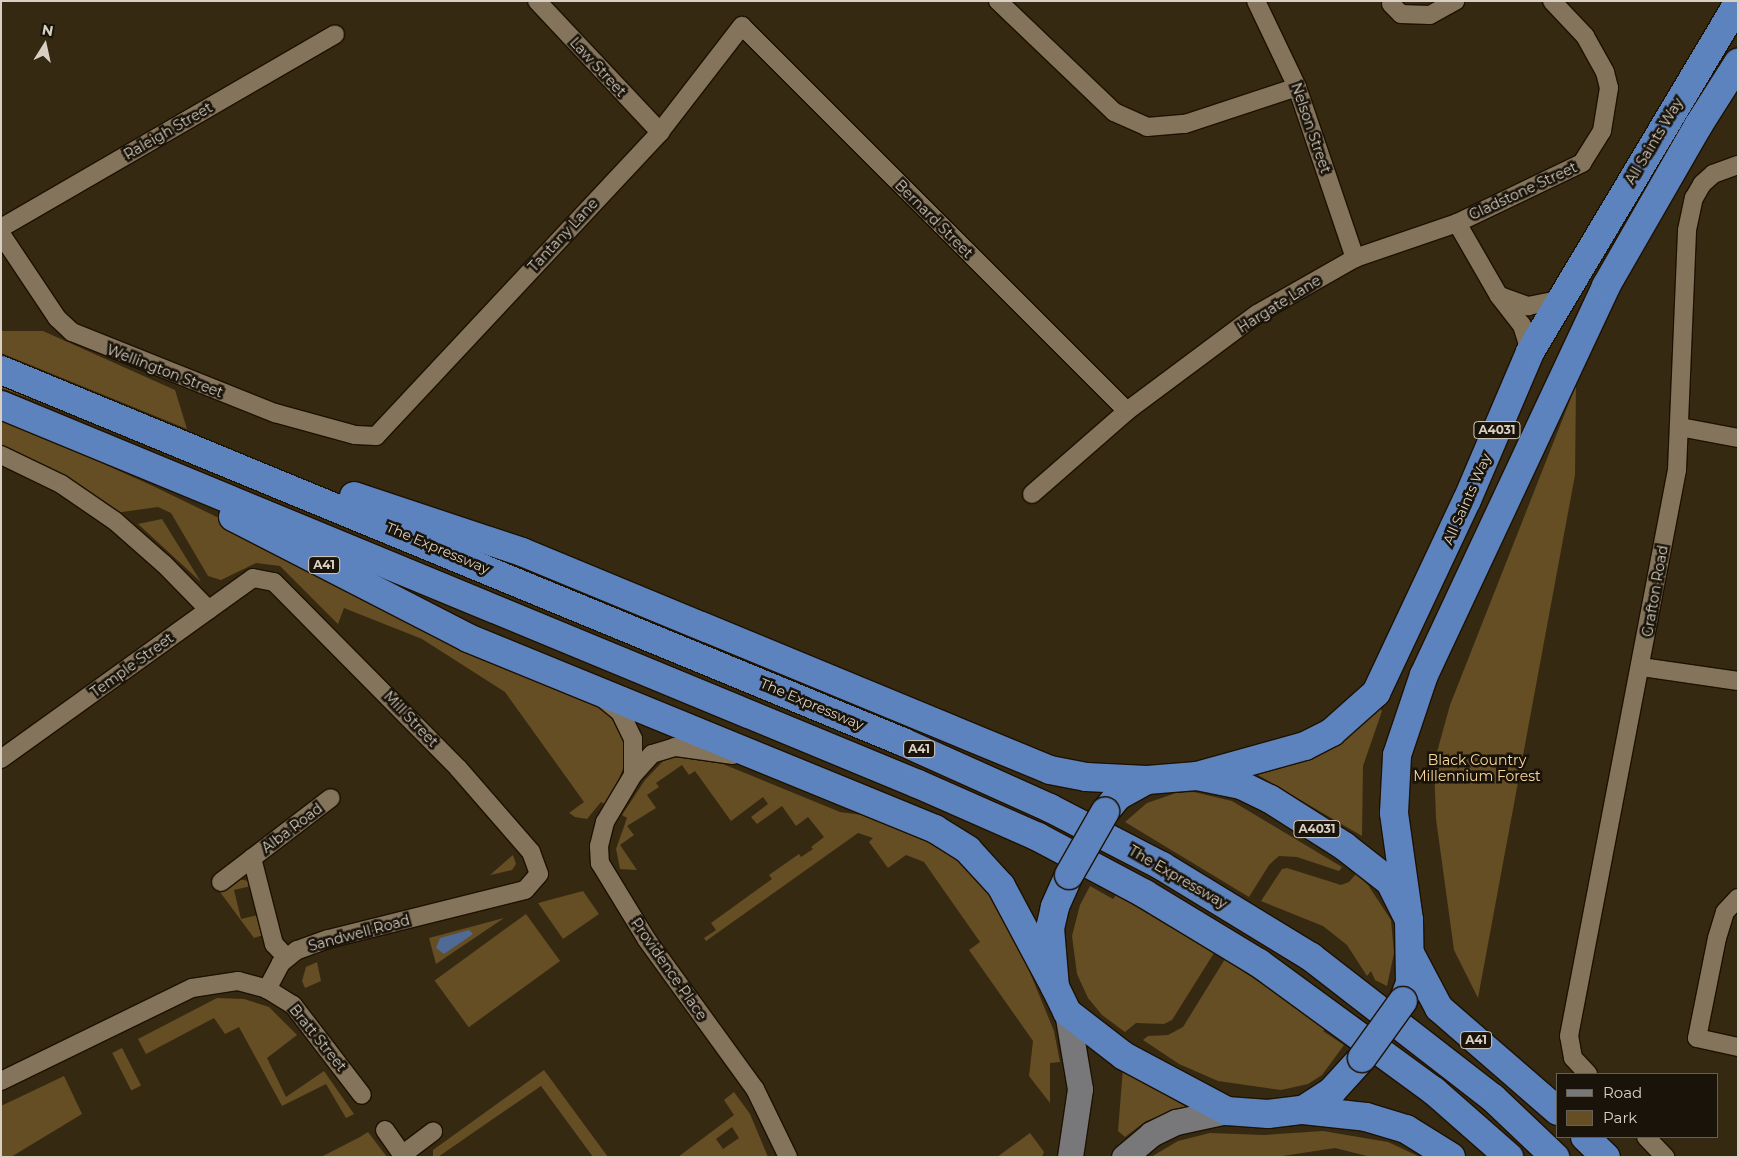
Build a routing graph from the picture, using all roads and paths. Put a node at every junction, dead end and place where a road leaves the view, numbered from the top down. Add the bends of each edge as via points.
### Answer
1 (537, 1) edge
2 (998, 1) edge
3 (1256, 1) edge
4 (1455, 1) edge
5 (1552, 1) edge
6 (1738, 3) edge
7 (1391, 4) dead end
8 (742, 26) joint
9 (335, 34) dead end
10 (1738, 63) edge
11 (1297, 86) junction
12 (662, 129) junction
13 (1738, 165) edge
14 (1457, 222) junction
15 (1, 228) edge
16 (1, 234) edge
17 (1355, 258) junction
18 (1499, 296) junction
19 (1560, 300) junction
20 (1530, 352) junction
21 (1, 370) edge
22 (1, 405) edge
23 (1127, 411) junction
24 (1680, 427) junction
25 (376, 436) joint
26 (1738, 438) edge
27 (200, 450) junction
28 (1, 455) edge
29 (176, 481) junction
30 (1032, 494) dead end
31 (266, 579) joint
32 (209, 610) junction
33 (1641, 667) junction
34 (1738, 681) edge
35 (594, 690) junction
36 (1, 759) edge
37 (767, 760) junction
38 (633, 775) junction
39 (1197, 776) junction
40 (1147, 780) junction
41 (331, 798) dead end
42 (252, 858) junction
43 (538, 874) joint
44 (221, 882) dead end
45 (1738, 898) edge
46 (1409, 920) junction
47 (1411, 955) junction
48 (288, 958) junction
49 (1055, 987) junction
50 (267, 989) junction
51 (1067, 1012) junction
52 (1738, 1047) edge
53 (1587, 1073) edge
54 (1, 1081) edge
55 (362, 1095) dead end
56 (1556, 1109) edge
57 (1303, 1110) junction
58 (1227, 1112) junction
59 (385, 1130) dead end
60 (433, 1132) dead end
61 (1586, 1138) edge
62 (1647, 1138) edge
63 (403, 1156) edge
64 (788, 1157) edge
65 (1070, 1157) edge
66 (1124, 1157) edge
67 (1451, 1157) edge
68 (1509, 1157) edge
69 (1555, 1157) edge
70 (1606, 1157) edge
71 (1665, 1157) edge

1 - 12 street, Law Street
2 - 11 street via 1114,112 1147,127 1185,124
3 - 11 street, Nelson Street
4 - 7 street via 1430,15 1401,14
5 - 14 street, Gladstone Street via 1585,36 1605,72 1609,88 1602,131 1582,164
6 - 19 highway, All Saints Way / A4031
8 - 12 street, Tantany Lane
8 - 23 street, Bernard Street
9 - 15 street, Raleigh Street
10 - 46 highway, A4031 via 1606,286 1424,675 1397,755 1394,813
11 - 17 street, Nelson Street
12 - 25 street, Tantany Lane
13 - 24 street, Grafton Road via 1713,174 1702,184 1692,206 1687,230
14 - 17 street, Hargate Lane
14 - 18 street
16 - 25 street, Wellington Street via 57,318 72,332 275,414 355,435
17 - 23 street, Hargate Lane via 1257,314
18 - 19 street via 1528,306
18 - 20 street via 1522,325
19 - 20 highway, All Saints Way / A4031
20 - 39 highway, All Saints Way / A4031 via 1467,500 1376,693 1332,732 1305,746
21 - 27 highway, The Expressway / A41
22 - 29 highway, A41 via 107,448
23 - 30 street, Hargate Lane
24 - 26 street
24 - 33 street, Grafton Road via 1677,470
27 - 40 highway, A41 via 308,480 522,552 1050,770 1086,777
27 - 69 highway, The Expressway / A41 via 903,742 1050,808 1162,866 1311,957 1493,1098
28 - 32 street via 14,458 61,484 115,521
29 - 35 highway, A41 via 287,547 468,638
29 - 68 highway, A41 via 918,784 1038,838 1145,894 1259,963 1434,1091
31 - 32 street, Temple Street via 252,578
31 - 43 street, Mill Street via 274,582 329,634 458,768 531,852
32 - 36 street, Temple Street
33 - 34 street
33 - 53 street, Grafton Road via 1569,1036 1573,1058
35 - 37 highway, A41
35 - 38 street via 620,712 633,739
37 - 38 street, Providence Place via 674,747 652,754
37 - 49 highway, A41 via 935,829 968,850 1001,886
38 - 64 street, Providence Place via 605,822 599,846 600,863 647,940 755,1089
39 - 40 highway, A4031
39 - 46 highway, A4031 via 1241,785 1344,846 1390,882
40 - 49 highway, A4031, bridge via 1118,796 1105,812 1055,907 1050,928
41 - 42 street, Alba Road
42 - 44 street, Alba Road
42 - 48 street, Alba Road via 274,944
43 - 48 street, Sandwell Road via 525,890 328,939 297,950
45 - 52 street via 1725,912 1717,938 1697,1038
46 - 47 highway, A4031
47 - 56 highway, A41 via 1439,1008
47 - 57 highway, A4031, bridge via 1410,983 1403,1001 1362,1058 1332,1091
48 - 50 street, Sandwell Road
49 - 51 highway, A4031
50 - 54 street via 238,981 192,988
50 - 55 street, Bratt Street via 293,1005
51 - 58 highway, A4031 via 1124,1056
51 - 65 street via 1080,1089
57 - 58 highway, A4031 via 1268,1114
57 - 67 highway via 1366,1117 1406,1129
58 - 66 street via 1176,1122 1151,1134
59 - 63 street
60 - 63 street
61 - 70 highway
62 - 71 street

